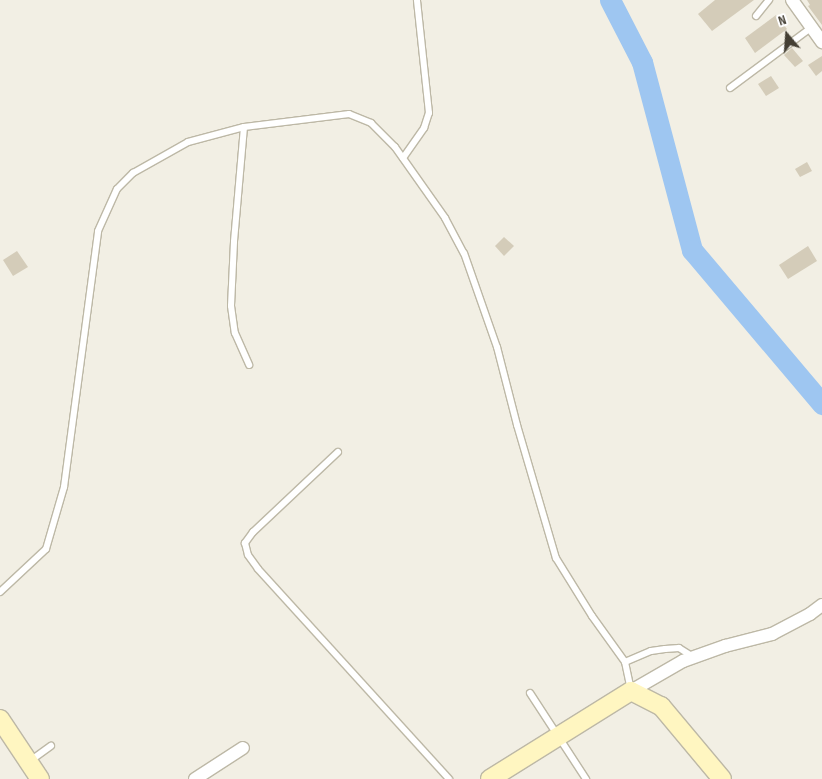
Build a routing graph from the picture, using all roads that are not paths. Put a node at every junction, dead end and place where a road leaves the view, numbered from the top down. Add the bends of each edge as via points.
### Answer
1 (417, 0) edge
2 (769, 0) edge
3 (792, 0) edge
4 (756, 16) dead end
5 (812, 28) junction
6 (822, 42) edge
7 (730, 88) dead end
8 (244, 127) junction
9 (403, 158) junction
10 (250, 365) dead end
11 (338, 452) dead end
12 (0, 592) edge
13 (822, 605) edge
14 (693, 657) junction
15 (625, 662) junction
16 (631, 691) junction
17 (530, 693) dead end
18 (1, 721) edge
19 (559, 736) junction
20 (51, 746) dead end
21 (243, 748) dead end
22 (29, 762) junction
23 (40, 779) edge
24 (195, 779) edge
25 (449, 779) edge
26 (490, 779) edge
27 (586, 779) edge
28 (722, 779) edge

1 - 9 lane via 429,113 424,128
2 - 4 lane
3 - 5 street
5 - 6 street
5 - 7 lane
8 - 9 lane via 349,114 371,123
8 - 10 lane via 231,306 235,333
8 - 12 lane via 188,142 133,173 117,189 98,231 64,487 46,549
9 - 15 lane via 445,218 464,253 497,347 556,558
11 - 25 lane via 253,532 244,543 248,555
13 - 14 street via 772,634
14 - 15 lane via 679,648 665,649 650,651
14 - 16 street
15 - 16 lane
16 - 19 street
16 - 28 street via 661,706
17 - 19 lane
18 - 22 street
19 - 26 street
19 - 27 lane
20 - 22 lane
21 - 24 street
22 - 23 street

